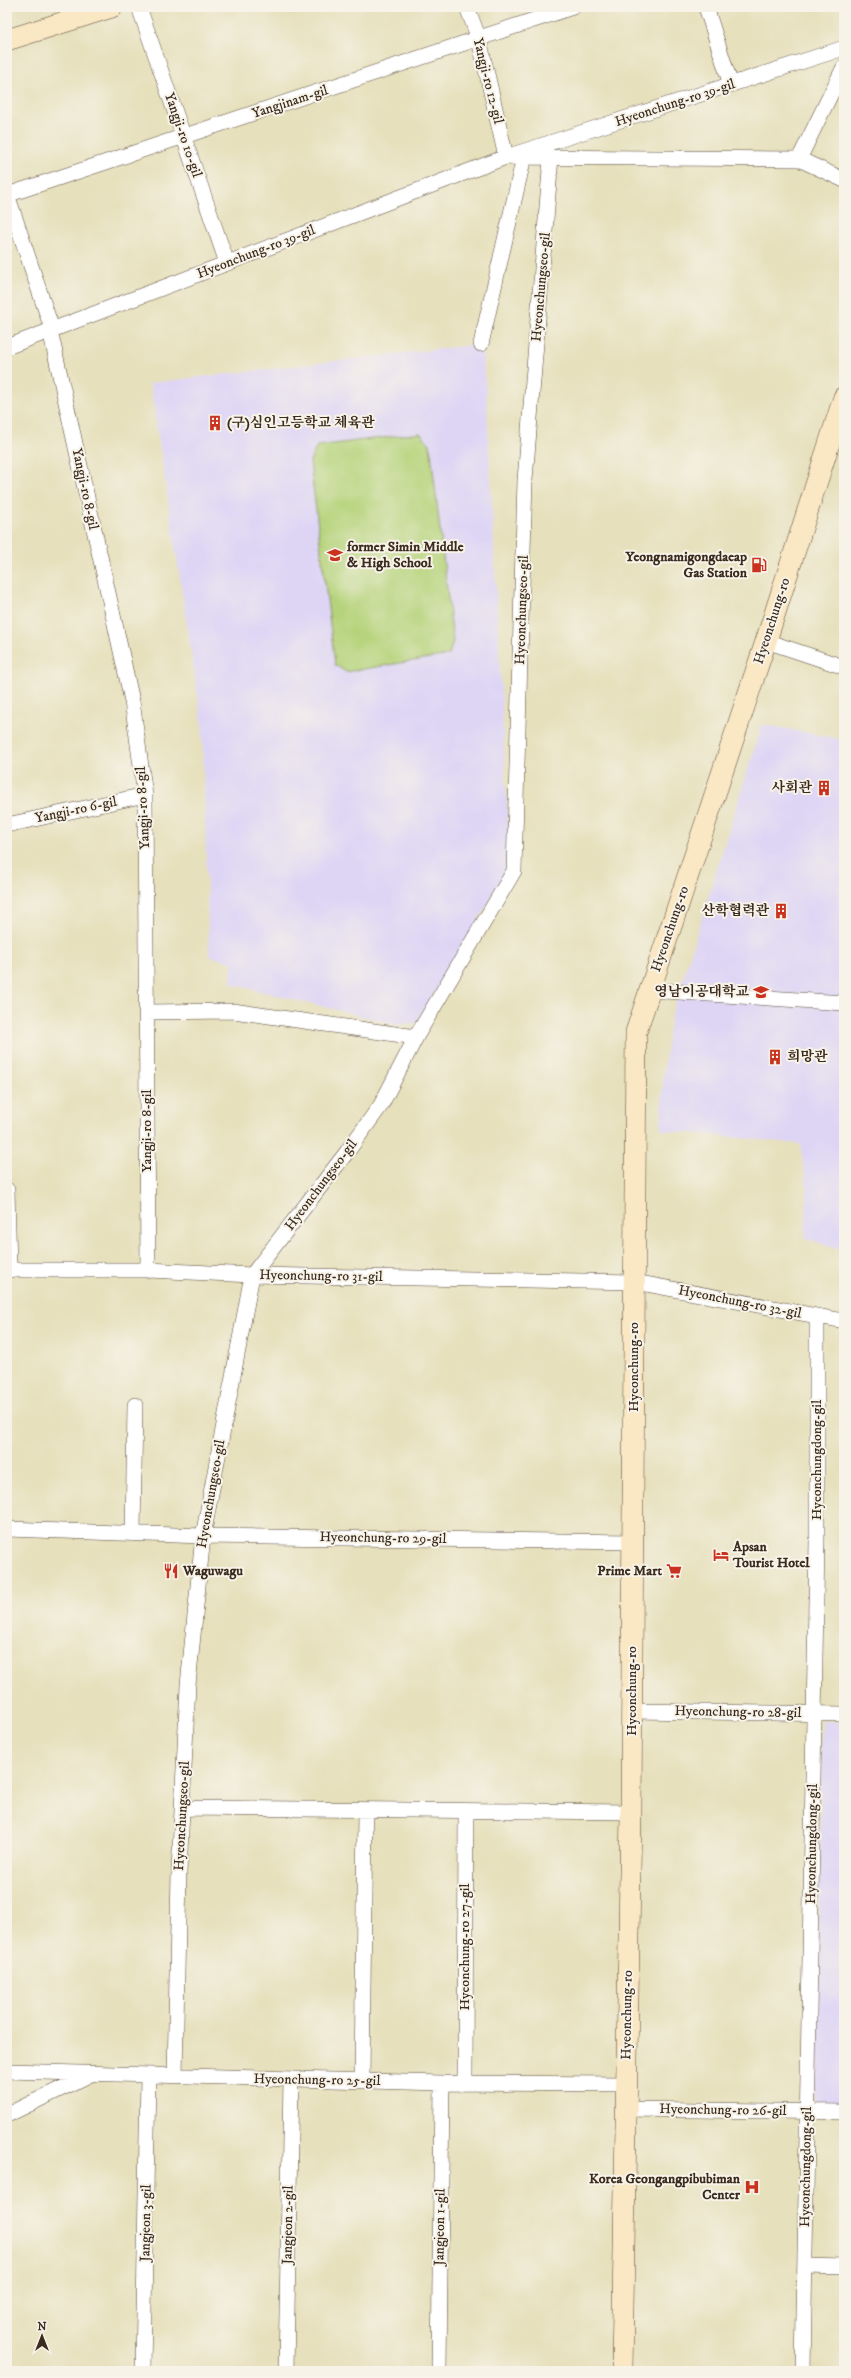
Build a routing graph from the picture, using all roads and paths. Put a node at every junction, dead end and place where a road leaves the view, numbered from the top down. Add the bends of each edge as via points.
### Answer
1 (112, 7) edge
2 (139, 7) edge
3 (467, 7) edge
4 (573, 7) edge
5 (706, 7) edge
6 (479, 39) junction
7 (7, 40) edge
8 (844, 48) edge
9 (844, 67) edge
10 (730, 85) junction
11 (183, 137) junction
12 (506, 157) junction
13 (524, 157) junction
14 (552, 157) junction
15 (799, 159) junction
16 (844, 180) edge
17 (7, 195) edge
18 (227, 263) junction
19 (51, 330) junction
20 (481, 344) dead end
21 (7, 348) edge
22 (844, 397) edge
23 (766, 641) junction
24 (844, 667) edge
25 (145, 795) junction
26 (7, 825) edge
27 (649, 990) junction
28 (844, 1003) edge
29 (146, 1012) junction
30 (416, 1037) junction
31 (7, 1190) edge
32 (8, 1270) edge
33 (148, 1270) junction
34 (252, 1275) junction
35 (635, 1282) junction
36 (817, 1316) junction
37 (844, 1321) edge
38 (135, 1405) dead end
39 (7, 1529) edge
40 (134, 1534) junction
41 (203, 1536) junction
42 (633, 1542) junction
43 (632, 1711) junction
44 (814, 1713) junction
45 (844, 1714) edge
46 (182, 1808) junction
47 (364, 1810) junction
48 (466, 1811) junction
49 (631, 1812) junction
50 (7, 2072) edge
51 (90, 2074) junction
52 (148, 2075) junction
53 (175, 2076) junction
54 (290, 2079) junction
55 (362, 2081) junction
56 (442, 2083) junction
57 (465, 2083) junction
58 (626, 2084) junction
59 (626, 2109) junction
60 (807, 2112) junction
61 (844, 2112) edge
62 (7, 2114) edge
63 (804, 2266) junction
64 (844, 2267) edge
65 (143, 2371) edge
66 (286, 2371) edge
67 (439, 2371) edge
68 (622, 2371) edge
69 (803, 2371) edge

1 - 7 main road
2 - 11 street, Yangji-ro 10-gil
3 - 6 street, Yangji-ro 12-gil
4 - 6 street, Yangjinam-gil
5 - 10 street
6 - 11 street, Yangjinam-gil
6 - 12 street, Yangji-ro 12-gil
8 - 10 street, Hyeonchung-ro 39-gil
9 - 15 street
10 - 12 street, Hyeonchung-ro 39-gil
11 - 17 street, Yangjinam-gil
11 - 18 street, Yangji-ro 10-gil
12 - 13 street, Hyeonchung-ro 39-gil
12 - 18 street, Hyeonchung-ro 39-gil
13 - 14 street, Hyeonchung-ro 39-gil
13 - 20 street
14 - 15 street, Hyeonchung-ro 39-gil
14 - 30 street, Hyeonchungseo-gil via 525,480 514,871
15 - 16 street, Hyeonchung-ro 39-gil
17 - 19 street, Yangji-ro 8-gil
18 - 19 street, Hyeonchung-ro 39-gil
19 - 21 street, Hyeonchung-ro 39-gil
19 - 25 street, Yangji-ro 8-gil via 132,701
22 - 23 main road, Hyeonchung-ro
23 - 24 street
23 - 27 main road, Hyeonchung-ro
25 - 26 street, Yangji-ro 6-gil
25 - 29 street, Yangji-ro 8-gil
27 - 28 street
27 - 35 main road, Hyeonchung-ro via 636,1032
29 - 30 street via 233,1011
29 - 33 street, Yangji-ro 8-gil
30 - 34 street, Hyeonchungseo-gil via 376,1111
31 - 32 street
32 - 33 street, Hyeonchung-ro 31-gil
33 - 34 street, Hyeonchung-ro 31-gil
34 - 35 street, Hyeonchung-ro 31-gil
34 - 41 street, Hyeonchungseo-gil
35 - 36 street, Hyeonchung-ro 32-gil
35 - 42 main road, Hyeonchung-ro
36 - 37 street, Hyeonchung-ro 32-gil
36 - 44 street, Hyeonchungdong-gil
38 - 40 street
39 - 40 street, Hyeonchung-ro 29-gil
40 - 41 street, Hyeonchung-ro 29-gil
41 - 42 street, Hyeonchung-ro 29-gil
41 - 46 street, Hyeonchungseo-gil via 188,1685
42 - 43 main road, Hyeonchung-ro
43 - 44 street, Hyeonchung-ro 28-gil
43 - 49 main road, Hyeonchung-ro
44 - 45 street, Hyeonchung-ro 28-gil
44 - 60 street, Hyeonchungdong-gil
46 - 47 street
46 - 53 street, Hyeonchungseo-gil
47 - 48 street
47 - 55 street
48 - 49 street
48 - 57 street, Hyeonchung-ro 27-gil
49 - 58 main road, Hyeonchung-ro
50 - 51 street, Hyeonchung-ro 25-gil
51 - 52 street, Hyeonchung-ro 25-gil
51 - 62 street
52 - 53 street, Hyeonchung-ro 25-gil
52 - 65 street, Jangjeon 3-gil
53 - 54 street, Hyeonchung-ro 25-gil
54 - 55 street, Hyeonchung-ro 25-gil
54 - 66 street, Jangjeon 2-gil
55 - 56 street, Hyeonchung-ro 25-gil
56 - 57 street, Hyeonchung-ro 25-gil
56 - 67 street, Jangjeon 1-gil
57 - 58 street, Hyeonchung-ro 25-gil
58 - 59 main road, Hyeonchung-ro
59 - 60 street, Hyeonchung-ro 26-gil
59 - 68 main road, Hyeonchung-ro
60 - 61 street, Hyeonchung-ro 26-gil
60 - 63 street, Hyeonchungdong-gil
63 - 64 street
63 - 69 street, Hyeonchungdong-gil

